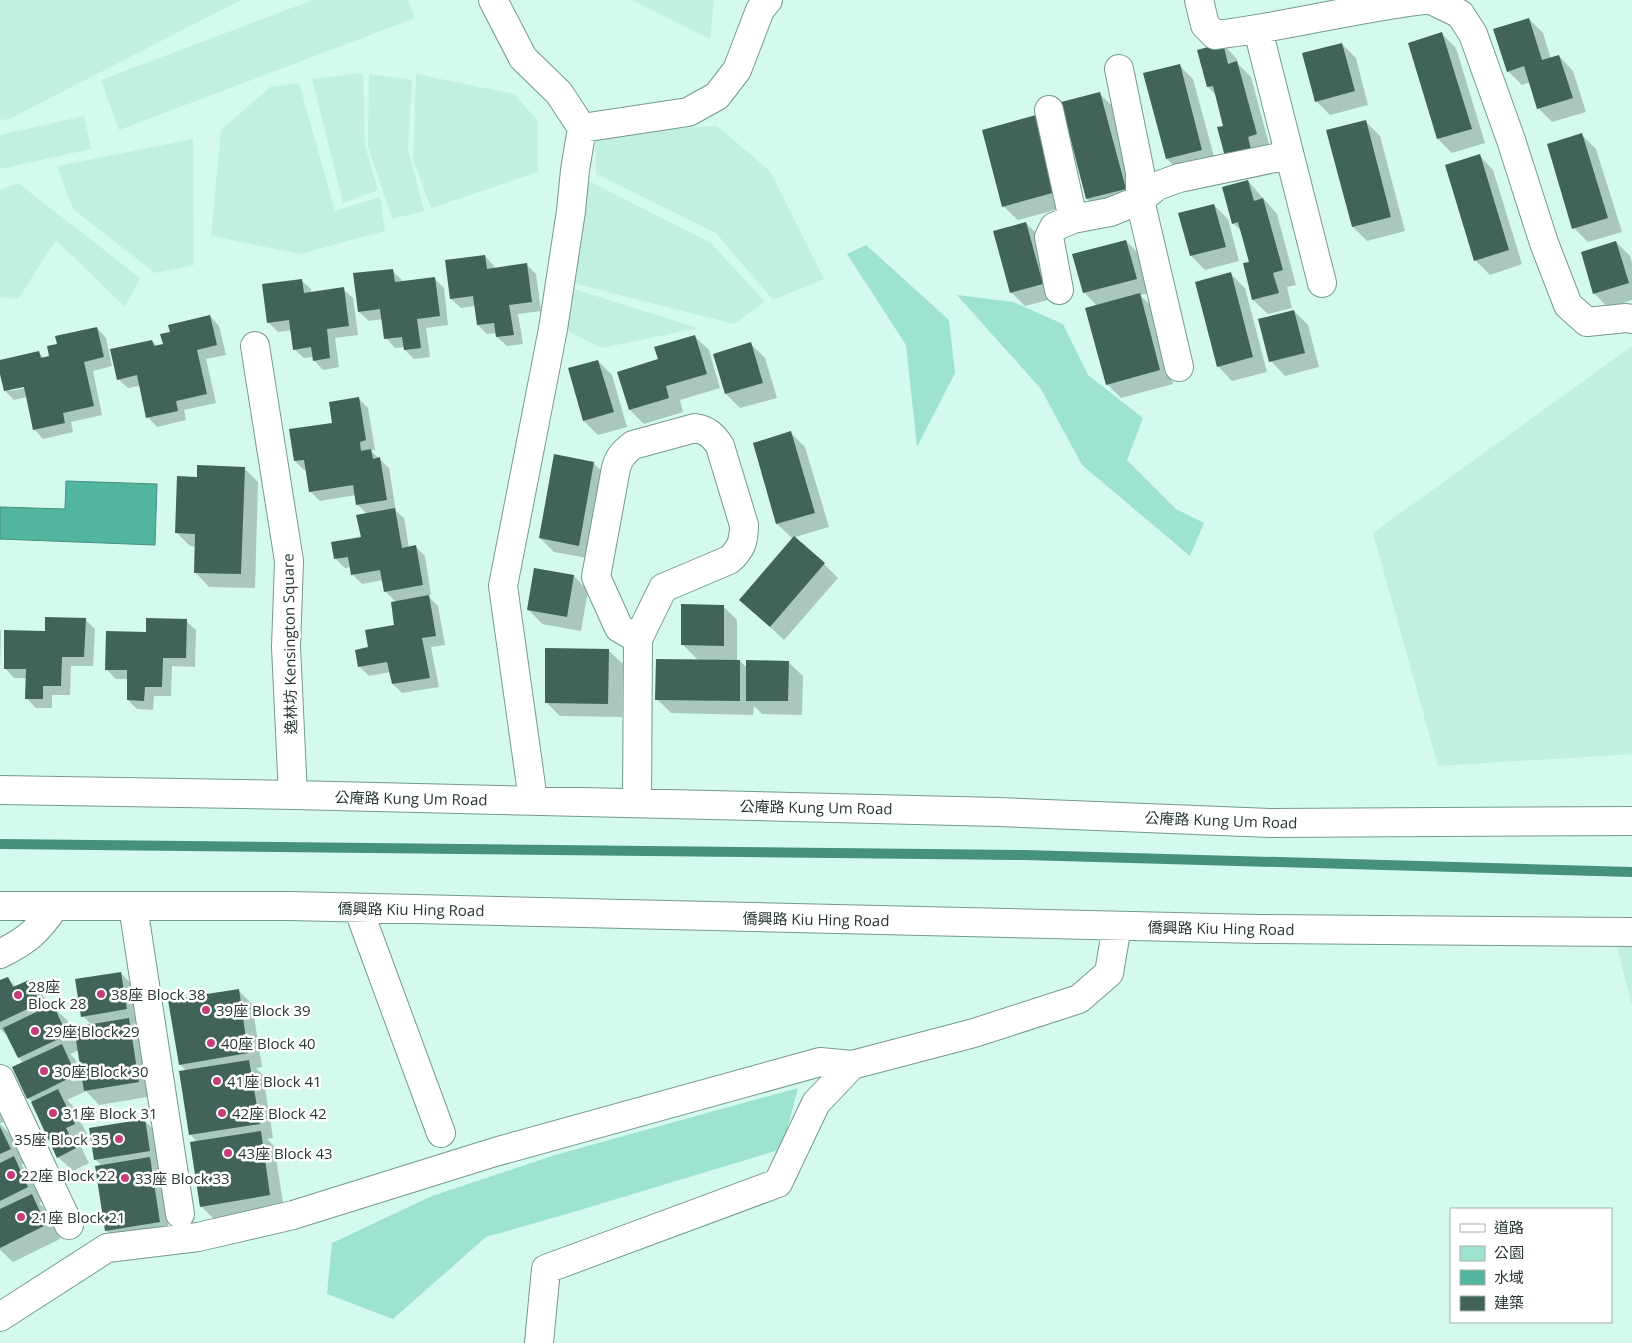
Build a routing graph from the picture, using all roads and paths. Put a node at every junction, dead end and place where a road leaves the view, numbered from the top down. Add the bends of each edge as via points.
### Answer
1 (493, 0) edge
2 (768, 0) edge
3 (1199, 0) edge
4 (1424, 0) edge
5 (1431, 0) edge
6 (1258, 30) junction
7 (1119, 69) dead end
8 (1049, 110) dead end
9 (582, 128) junction
10 (1289, 155) junction
11 (1140, 200) junction
12 (1073, 220) junction
13 (1322, 283) dead end
14 (1059, 290) dead end
15 (1632, 319) edge
16 (255, 346) dead end
17 (1179, 367) dead end
18 (638, 639) junction
19 (0, 790) edge
20 (293, 795) junction
21 (533, 800) junction
22 (637, 803) junction
23 (1632, 821) edge
24 (0, 906) edge
25 (55, 906) junction
26 (133, 906) junction
27 (358, 908) junction
28 (1117, 926) junction
29 (1632, 932) edge
30 (0, 954) edge
31 (852, 1065) junction
32 (0, 1079) edge
33 (442, 1133) dead end
34 (180, 1214) dead end
35 (69, 1225) dead end
36 (0, 1317) edge
37 (538, 1343) edge

1 - 9 street via 523,58 559,93
2 - 9 street via 760,10 737,70 717,96 688,112
3 - 6 street via 1205,25 1216,35
4 - 6 street via 1386,4
5 - 15 street via 1460,14 1473,34 1568,305 1587,322
6 - 10 street
7 - 11 street via 1140,172
8 - 12 street
9 - 21 street via 553,328 504,586
10 - 11 street via 1179,178 1157,186
10 - 13 street
11 - 12 street via 1110,212
11 - 17 street
12 - 14 street via 1054,227 1049,237
16 - 20 street, 逸林坊 Kensington Square via 289,561 286,647
18 - 18 street via 619,628 596,578 619,459 633,445 695,428 706,430 720,446 744,525 742,545 729,560 663,588
18 - 22 street
19 - 20 street, 公庵路 Kung Um Road
20 - 21 street, 公庵路 Kung Um Road
21 - 22 street, 公庵路 Kung Um Road
22 - 23 street, 公庵路 Kung Um Road via 1270,823
24 - 25 street, 僑興路 Kiu Hing Road
25 - 26 street, 僑興路 Kiu Hing Road
25 - 30 street via 41,926 22,943
26 - 27 street, 僑興路 Kiu Hing Road
26 - 34 street
27 - 28 street, 僑興路 Kiu Hing Road
27 - 33 street
28 - 29 street, 僑興路 Kiu Hing Road
28 - 31 street via 1109,973 1079,999 974,1033
31 - 36 street via 820,1062 495,1152 283,1217 198,1237 108,1248
31 - 37 street via 816,1102 778,1183 546,1269
32 - 35 street

